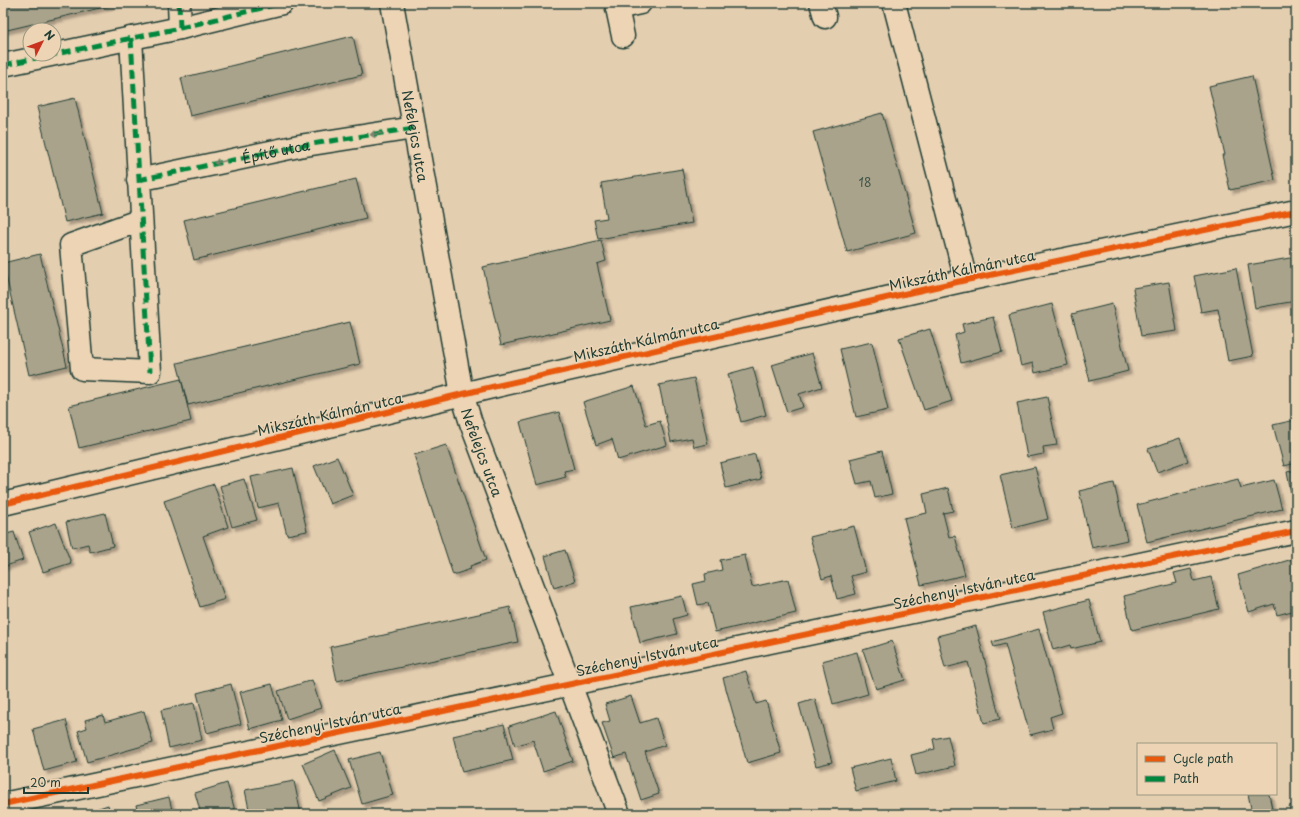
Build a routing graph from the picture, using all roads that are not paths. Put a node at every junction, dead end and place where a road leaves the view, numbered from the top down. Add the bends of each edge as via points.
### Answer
1 (179, 3) edge
2 (282, 3) edge
3 (392, 3) edge
4 (640, 3) edge
5 (894, 3) edge
6 (617, 5) edge
7 (180, 28) junction
8 (623, 36) dead end
9 (131, 38) junction
10 (3, 65) edge
11 (414, 128) junction
12 (138, 180) junction
13 (1296, 211) edge
14 (141, 220) junction
15 (966, 280) junction
16 (462, 394) junction
17 (3, 504) edge
18 (1296, 531) edge
19 (569, 685) junction
20 (3, 804) edge
21 (619, 814) edge

1 - 7 street
2 - 7 street
3 - 11 street, Nefelejcs utca
4 - 6 street
5 - 15 street
6 - 8 street
7 - 9 street
9 - 10 street
9 - 12 street
11 -> 12 street, Építő utca via 299,146
11 - 16 street, Nefelejcs utca
12 - 14 street
13 - 15 street, Mikszáth Kálmán utca
14 - 14 street via 150,372 82,369 71,245
15 - 16 street, Mikszáth Kálmán utca
16 - 17 street, Mikszáth Kálmán utca
16 - 19 street, Nefelejcs utca
18 - 19 street, Széchenyi István utca
19 - 20 street, Széchenyi István utca
19 - 21 street, Nefelejcs utca

